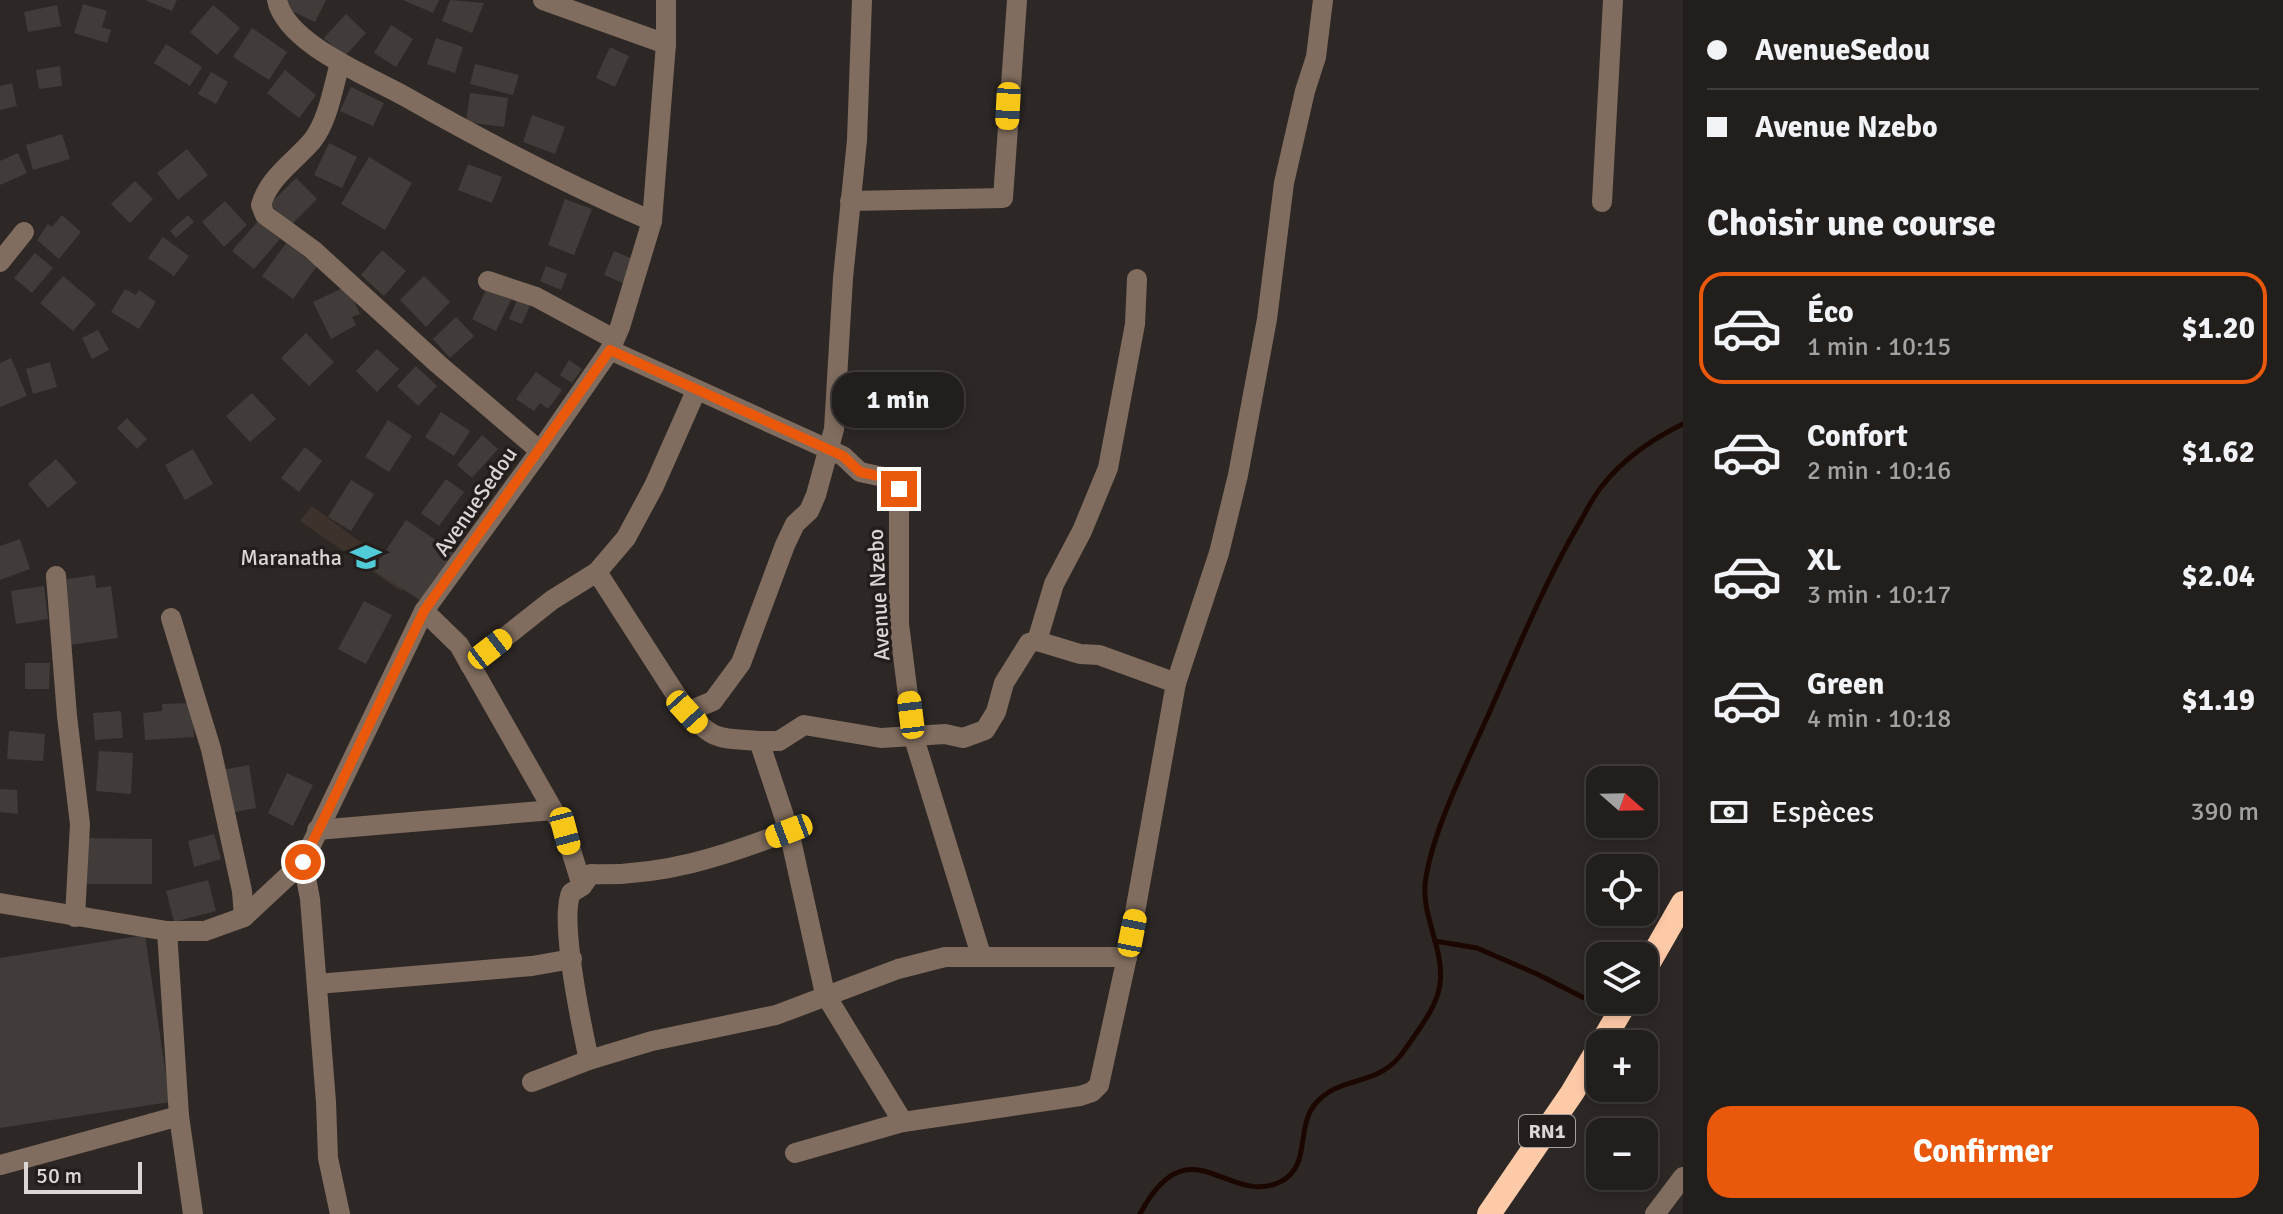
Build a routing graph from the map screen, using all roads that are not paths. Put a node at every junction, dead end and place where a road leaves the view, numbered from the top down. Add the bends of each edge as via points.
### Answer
1 (277, 0) edge
2 (543, 0) edge
3 (666, 0) edge
4 (862, 0) edge
5 (1017, 0) edge
6 (1323, 0) edge
7 (1613, 0) edge
8 (666, 44) junction
9 (340, 63) junction
10 (850, 201) junction
11 (1602, 202) dead end
12 (652, 221) junction
13 (24, 232) dead end
14 (0, 262) edge
15 (1137, 279) dead end
16 (488, 281) dead end
17 (612, 344) junction
18 (696, 391) junction
19 (540, 451) junction
20 (828, 451) junction
21 (597, 572) junction
22 (56, 576) dead end
23 (424, 611) junction
24 (171, 618) dead end
25 (1037, 641) junction
26 (470, 665) junction
27 (1176, 683) junction
28 (687, 712) junction
29 (913, 735) junction
30 (759, 741) junction
31 (553, 810) junction
32 (317, 830) junction
33 (789, 831) junction
34 (303, 862) junction
35 (582, 886) junction
36 (0, 903) edge
37 (1683, 903) edge
38 (75, 917) junction
39 (244, 917) junction
40 (167, 931) junction
41 (1658, 947) edge
42 (981, 955) junction
43 (1127, 957) junction
44 (572, 959) junction
45 (317, 984) junction
46 (825, 994) junction
47 (589, 1060) junction
48 (1586, 1069) edge
49 (532, 1082) dead end
50 (179, 1116) junction
51 (903, 1122) junction
52 (795, 1153) dead end
53 (0, 1165) edge
54 (1683, 1177) edge
55 (193, 1214) edge
56 (340, 1214) edge
57 (1489, 1214) edge
58 (1655, 1214) edge

1 - 9 street via 282,15 298,32
2 - 8 street
3 - 8 street, AvenueSedou
4 - 10 street
5 - 10 street via 1003,198
6 - 27 street via 1316,57 1284,183 1267,319 1238,475 1219,553
7 - 11 street
8 - 12 street, AvenueSedou
9 - 12 street via 549,176
9 - 19 street via 313,139 263,196 265,215 313,250
10 - 20 street via 837,400
12 - 17 street, AvenueSedou
13 - 14 street
15 - 25 street via 1135,324 1108,468 1054,584
16 - 17 street, Avenue Nzebo via 536,297
17 - 18 street, Avenue Nzebo
17 - 19 street, AvenueSedou
18 - 20 street, Avenue Nzebo
18 - 21 street via 626,538
19 - 23 street, AvenueSedou
20 - 28 street via 816,495 785,545 741,663 713,701
20 - 29 street, Avenue Nzebo via 843,456 860,472 893,479 899,489 899,624
21 - 26 street
21 - 28 street
22 - 38 street via 80,824
23 - 26 street via 459,645
23 - 32 street, AvenueSedou
24 - 39 street via 211,749
25 - 27 street via 1099,655
25 - 29 street via 1029,643 1010,672 985,730 963,738
26 - 31 street
27 - 43 street
28 - 30 street via 714,738
29 - 30 street via 881,738 804,725 779,741
29 - 42 street
30 - 33 street
31 - 32 street
31 - 35 street
32 - 34 street, AvenueSedou
33 - 35 street via 730,854 669,869 591,874
33 - 46 street
34 - 39 street, AvenueSedou
34 - 45 street
35 - 44 street via 568,901
36 - 38 street, AvenueSedou
37 - 41 highway
38 - 40 street, AvenueSedou
39 - 40 street, AvenueSedou via 205,931
40 - 50 street
42 - 43 street
42 - 46 street via 945,957
43 - 51 street via 1101,1076 1092,1092
44 - 45 street
44 - 47 street
45 - 56 street via 328,1158
46 - 47 street via 776,1015
46 - 51 street
47 - 49 street
48 - 57 highway, RN1
50 - 53 street
50 - 55 street
51 - 52 street
54 - 58 street

